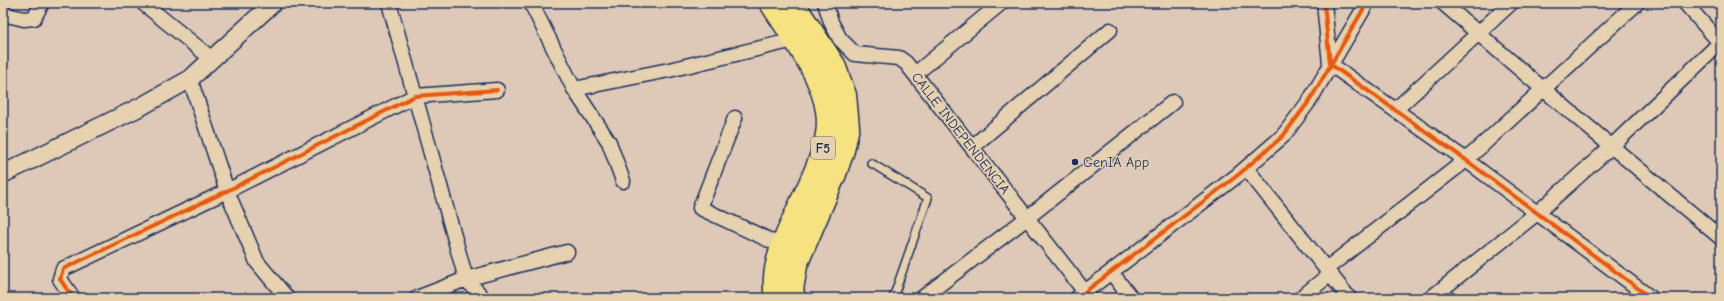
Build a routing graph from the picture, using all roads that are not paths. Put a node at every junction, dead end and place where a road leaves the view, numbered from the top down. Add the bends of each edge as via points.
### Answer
1 (42, 3) edge
2 (143, 3) edge
3 (273, 3) edge
4 (389, 3) edge
5 (531, 3) edge
6 (770, 3) edge
7 (793, 3) edge
8 (825, 3) edge
9 (1324, 3) edge
10 (1367, 3) edge
11 (1444, 3) edge
12 (1511, 3) edge
13 (1637, 3) edge
14 (1685, 3) edge
15 (996, 5) edge
16 (3, 14) edge
17 (1110, 30) dead end
18 (1478, 33) junction
19 (794, 40) junction
20 (1721, 43) edge
21 (212, 59) junction
22 (1330, 64) junction
23 (915, 74) junction
24 (190, 79) junction
25 (574, 88) junction
26 (1543, 89) junction
27 (497, 90) dead end
28 (415, 96) junction
29 (1172, 102) dead end
30 (1395, 110) junction
31 (736, 118) dead end
32 (1612, 146) junction
33 (972, 147) junction
34 (833, 151) junction
35 (1466, 160) junction
36 (871, 163) dead end
37 (1246, 168) junction
38 (3, 174) edge
39 (623, 181) dead end
40 (227, 191) junction
41 (1537, 213) junction
42 (1027, 218) junction
43 (1721, 238) edge
44 (782, 246) junction
45 (567, 252) dead end
46 (1111, 272) junction
47 (1328, 272) junction
48 (466, 279) junction
49 (784, 294) edge
50 (1081, 295) edge
51 (73, 298) edge
52 (287, 298) edge
53 (417, 298) edge
54 (483, 298) edge
55 (893, 298) edge
56 (922, 298) edge
57 (1131, 298) edge
58 (1300, 298) edge
59 (1349, 298) edge
60 (1431, 298) edge
61 (1651, 298) edge

1 - 16 street via 34,18 24,19
2 - 21 street
3 - 21 street
4 - 28 street
5 - 25 street
6 - 19 highway, F5
7 - 34 highway, F5 via 834,65 845,95 848,126
8 - 23 street, CALLE INDEPENDENCIA via 840,39 855,54 899,58
9 - 22 street
10 - 22 street
11 - 18 street
12 - 18 street
13 - 26 street
14 - 20 street
15 - 23 street
17 - 33 street
18 - 26 street
18 - 30 street
19 - 25 street via 669,70
19 - 34 highway, F5 via 813,70 822,91 827,134
20 - 32 street
21 - 24 street
22 - 30 street
22 - 37 street via 1310,100 1283,136
23 - 33 street, CALLE INDEPENDENCIA
24 - 38 street via 142,106
24 - 40 street
25 - 39 street via 609,142
26 - 32 street
26 - 35 street
27 - 28 street
28 - 40 street
28 - 48 street
29 - 42 street
30 - 35 street
31 - 44 street via 700,208
32 - 41 street
32 - 43 street
33 - 42 street, CALLE INDEPENDENCIA
34 - 44 highway, F5
34 - 49 highway, F5 via 835,174
35 - 41 street
35 - 47 street
36 - 55 lane via 928,198
37 - 46 street
37 - 47 street
40 - 51 street via 63,269 60,279
40 - 52 street via 257,262
41 - 60 street
41 - 61 street
42 - 50 street, CALLE INDEPENDENCIA
42 - 56 street
44 - 49 highway, F5 via 774,274
45 - 48 street
46 - 50 street
46 - 57 street
47 - 58 street
47 - 59 street
48 - 53 street
48 - 54 street

